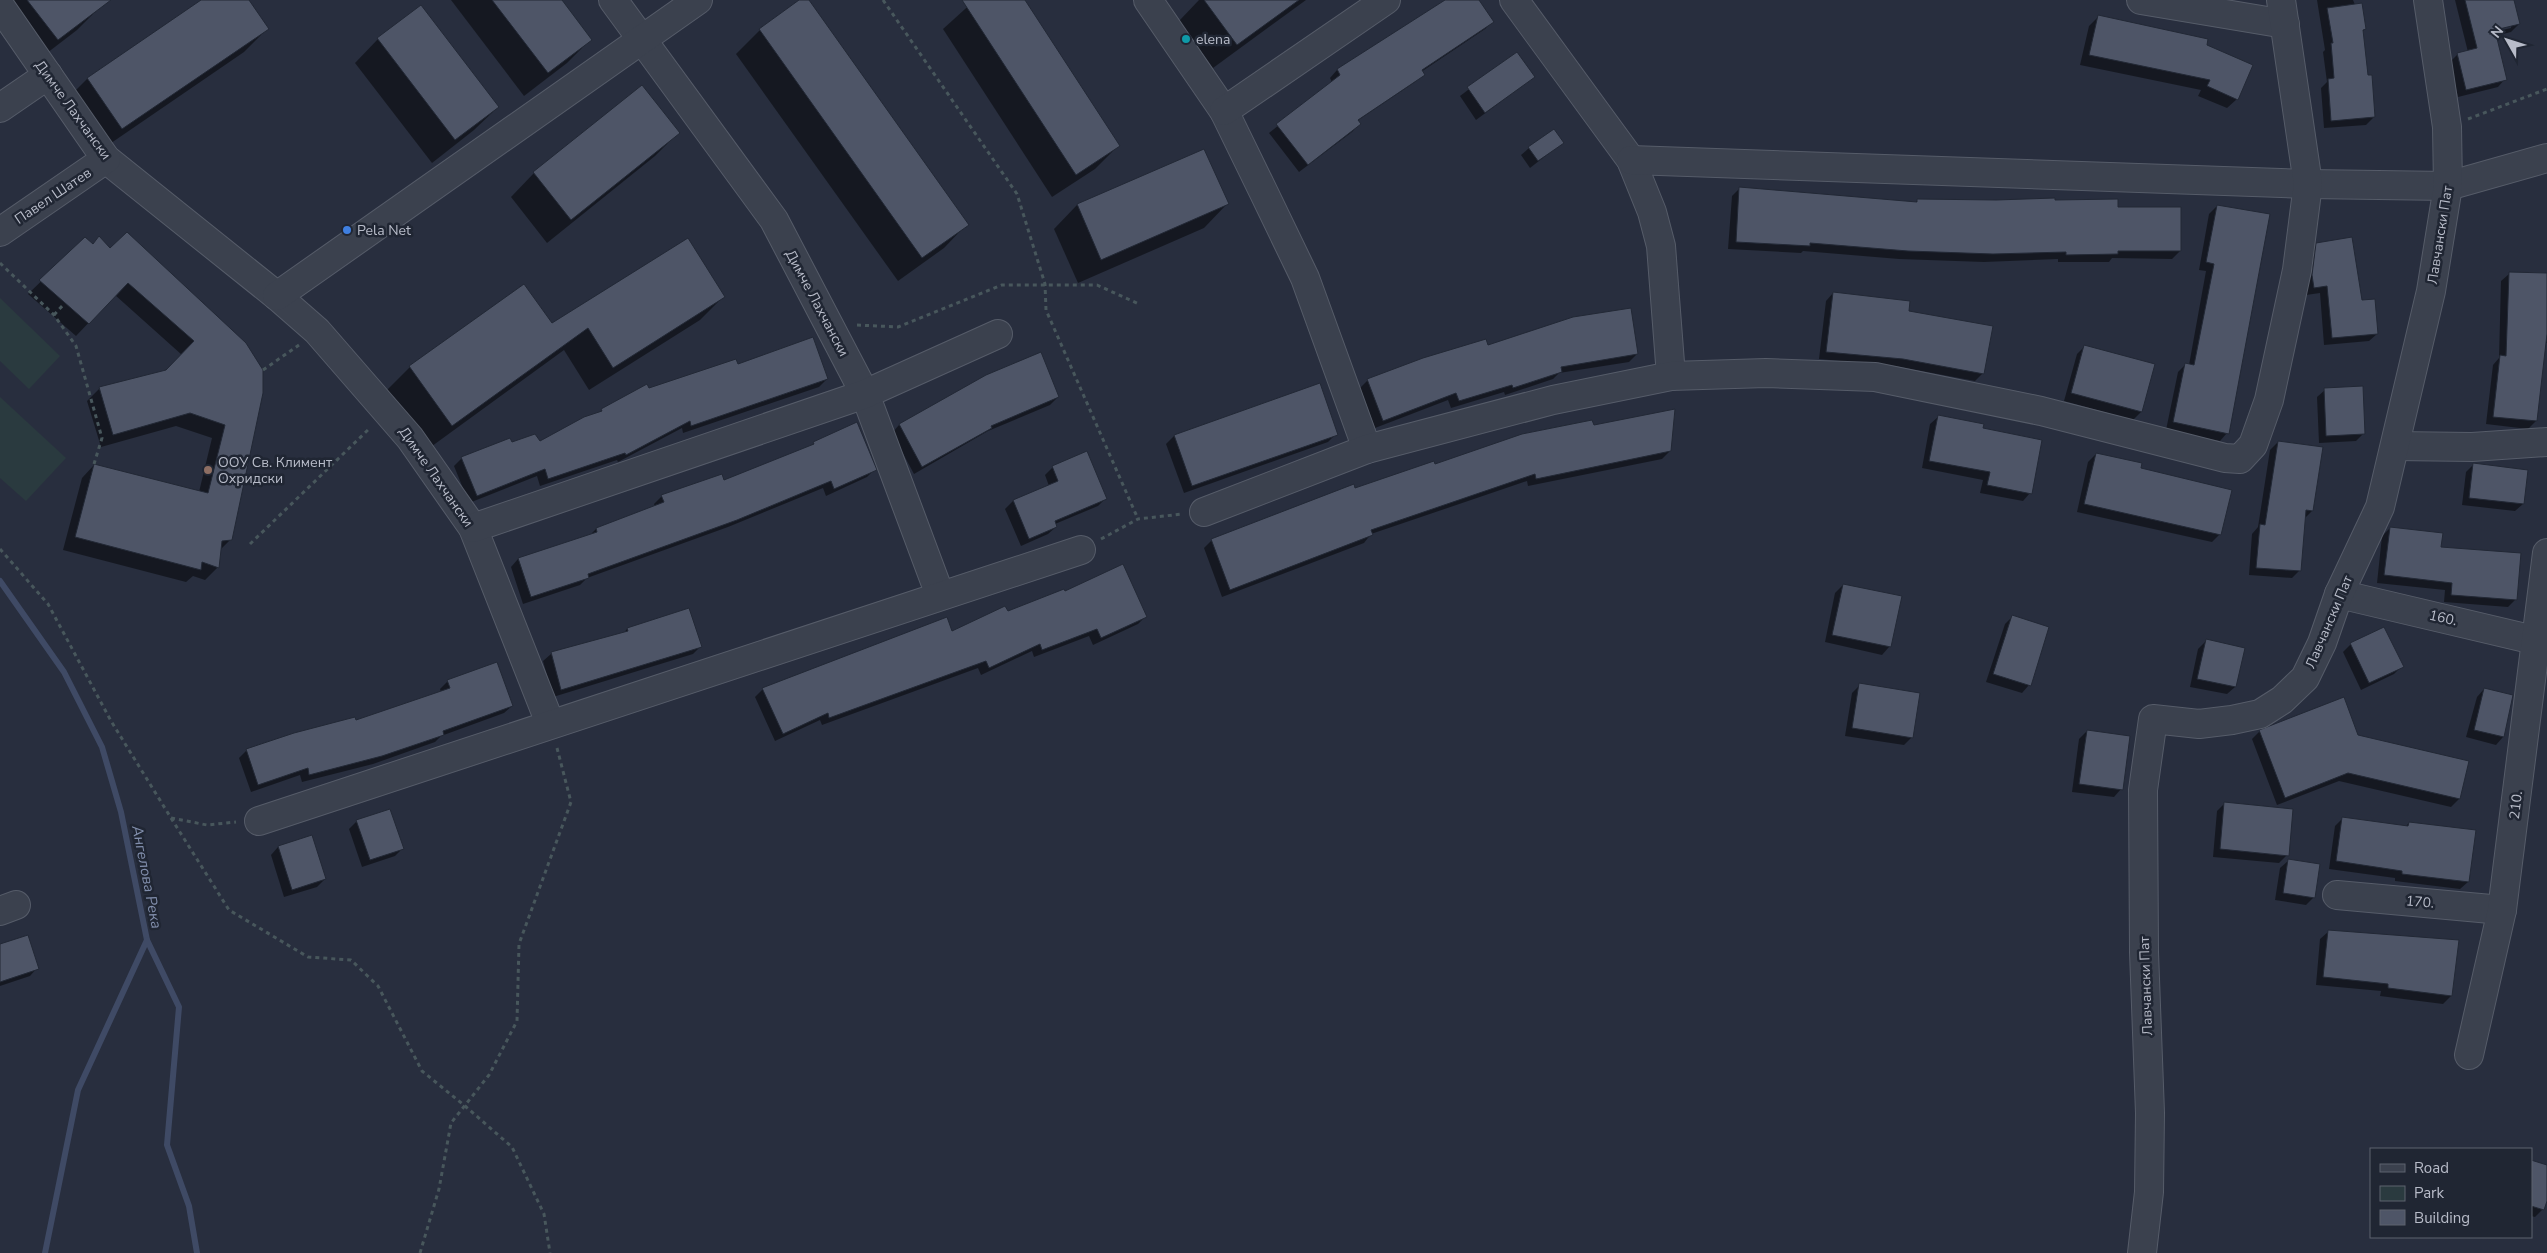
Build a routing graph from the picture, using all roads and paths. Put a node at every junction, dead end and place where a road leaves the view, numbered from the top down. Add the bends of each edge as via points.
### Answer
1 (613, 0) edge
2 (698, 0) edge
3 (883, 0) edge
4 (1148, 0) edge
5 (1386, 0) edge
6 (1514, 0) edge
7 (2141, 0) edge
8 (2428, 0) edge
9 (0, 6) edge
10 (2283, 12) edge
11 (642, 40) junction
12 (48, 75) junction
13 (2546, 89) edge
14 (0, 108) edge
15 (1224, 111) junction
16 (2447, 127) junction
17 (2547, 158) edge
18 (106, 159) junction
19 (1631, 160) junction
20 (2308, 184) junction
21 (2448, 186) junction
22 (0, 232) edge
23 (0, 263) edge
24 (1045, 284) junction
25 (277, 296) junction
26 (64, 304) dead end
27 (1139, 304) dead end
28 (54, 315) junction
29 (828, 325) junction
30 (318, 331) junction
31 (998, 334) dead end
32 (262, 370) dead end
33 (1671, 376) junction
34 (865, 394) junction
35 (388, 411) junction
36 (2547, 442) edge
37 (2395, 446) junction
38 (1367, 449) junction
39 (94, 464) dead end
40 (1204, 512) joint
41 (1138, 520) junction
42 (472, 528) junction
43 (250, 544) dead end
44 (0, 549) edge
45 (1081, 550) joint
46 (2547, 553) edge
47 (2340, 594) junction
48 (940, 595) junction
49 (2542, 642) edge
50 (550, 723) junction
51 (172, 818) junction
52 (259, 821) joint
53 (2337, 895) dead end
54 (2502, 910) junction
55 (2469, 1055) dead end
56 (465, 1106) junction
57 (420, 1253) edge
58 (550, 1253) edge
59 (2142, 1253) edge

1 - 11 street, Димче Лахчански
2 - 11 street
3 - 24 path via 1017,194
4 - 15 street
5 - 15 street
6 - 19 street
7 - 10 street
8 - 16 street, Лавчански Пат
9 - 12 street, Димче Лахчански
10 - 20 street
11 - 25 street
11 - 29 street, Димче Лахчански via 774,220
12 - 14 street
12 - 18 street, Димче Лахчански
13 - 16 path
15 - 38 street via 1305,278
16 - 21 street, Лавчански Пат
17 - 21 street
18 - 22 street, Павел Шатев
18 - 25 street, Димче Лахчански
19 - 20 street
19 - 33 street via 1652,212 1661,246
20 - 21 street
20 - 33 street via 2298,270 2269,400 2253,445 2240,459 1875,377 1766,373
21 - 37 street, Лавчански Пат via 2431,291
23 - 28 path
24 - 27 path via 1097,285
24 - 29 path via 1002,285 898,326
24 - 41 path via 1046,310
25 - 30 street, Димче Лахчански
26 - 28 path
28 - 39 path via 76,346 102,438
29 - 34 street, Димче Лахчански
30 - 32 path
30 - 35 street, Димче Лахчански
31 - 34 street
33 - 38 street via 1553,400
34 - 42 street
34 - 48 street, Димче Лахчански
35 - 42 street, Димче Лахчански
35 - 43 path
36 - 37 street via 2472,447
37 - 47 street, Лавчански Пат via 2380,507
38 - 40 street
40 - 41 path
41 - 45 path
42 - 50 street, Димче Лахчански
44 - 51 path via 48,604 111,721
45 - 48 street
46 - 49 street, 210.
47 - 49 street, 160.
47 - 59 street, Лавчански Пат via 2305,678 2282,700 2260,714 2232,720 2199,724 2153,719 2143,790 2144,952 2150,1113 2149,1192
48 - 50 street
49 - 54 street, 210.
50 - 52 street
50 - 56 path via 571,802 519,944 517,1021 489,1075
51 - 52 path via 207,825
51 - 56 path via 229,910 308,957 351,960 378,986 422,1071
53 - 54 street, 170.
54 - 55 street, 210.
56 - 57 path via 451,1123 439,1189
56 - 58 path via 512,1148 544,1214

